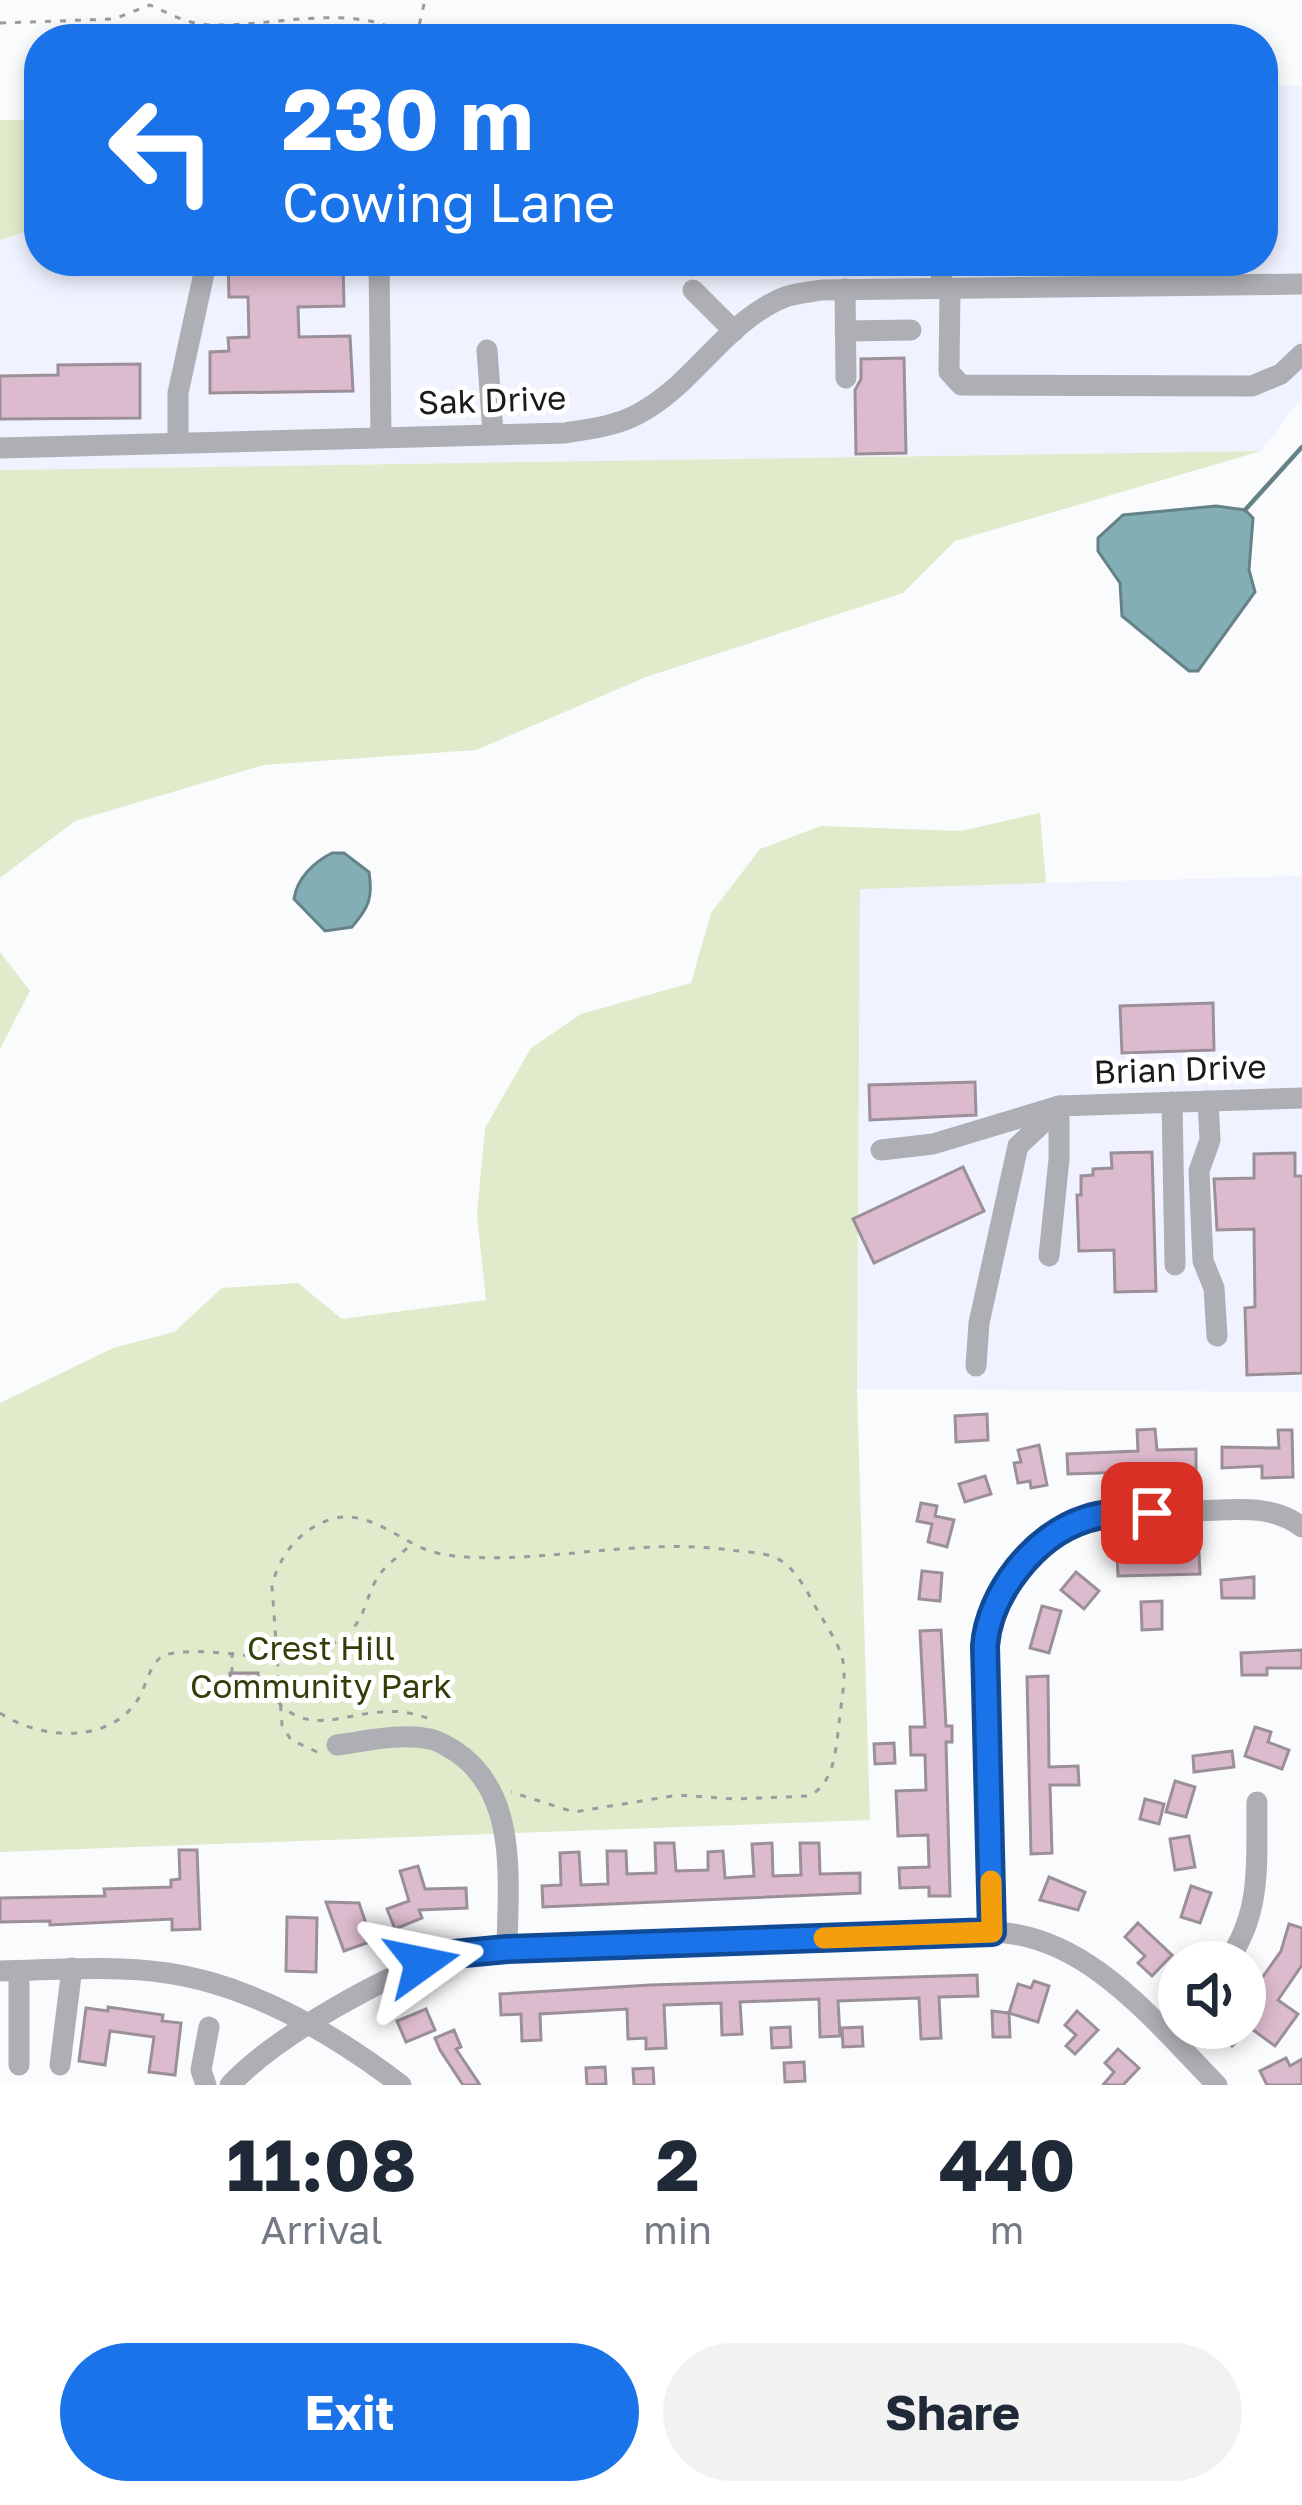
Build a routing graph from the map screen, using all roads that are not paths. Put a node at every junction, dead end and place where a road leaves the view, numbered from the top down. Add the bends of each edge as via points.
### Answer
1 (203, 276) edge
2 (379, 276) edge
3 (944, 276) edge
4 (1180, 276) edge
5 (1302, 284) edge
6 (1180, 285) junction
7 (946, 288) junction
8 (693, 290) dead end
9 (845, 290) junction
10 (911, 330) dead end
11 (734, 331) junction
12 (845, 332) junction
13 (488, 350) dead end
14 (1302, 354) edge
15 (846, 378) dead end
16 (493, 433) junction
17 (381, 437) junction
18 (178, 443) junction
19 (0, 448) edge
20 (1302, 1098) edge
21 (1208, 1101) junction
22 (1172, 1102) junction
23 (1059, 1106) junction
24 (881, 1150) dead end
25 (1048, 1256) dead end
26 (1175, 1265) dead end
27 (1216, 1336) dead end
28 (976, 1366) dead end
29 (1302, 1527) edge
30 (337, 1745) road end
31 (1257, 1802) dead end
32 (992, 1932) junction
33 (1241, 1941) edge
34 (507, 1949) junction
35 (73, 1968) junction
36 (10, 1971) edge
37 (1158, 2015) edge
38 (310, 2025) junction
39 (209, 2026) dead end
40 (1190, 2049) edge
41 (19, 2065) dead end
42 (60, 2065) dead end
43 (206, 2085) edge
44 (230, 2085) edge
45 (400, 2085) edge
46 (1216, 2085) edge

1 - 18 street via 178,393
2 - 17 street
3 - 7 street
4 - 6 street
5 - 6 street, Sak Drive
6 - 7 street, Sak Drive
7 - 9 street, Sak Drive
7 - 14 street via 950,372 961,386 1252,386
8 - 11 street
9 - 11 street, Sak Drive via 786,297
9 - 12 street
10 - 12 street
11 - 16 street, Sak Drive via 637,415 565,433
12 - 15 street
13 - 16 street
16 - 17 street, Sak Drive
17 - 18 street, Sak Drive
18 - 19 street, Sak Drive
20 - 21 street, Brian Drive
21 - 22 street, Brian Drive
21 - 27 street via 1210,1140 1199,1171
22 - 23 street, Brian Drive
22 - 26 street
23 - 24 street, Brian Drive via 933,1144
23 - 25 street
23 - 28 street via 1018,1146
29 - 32 street via 1254,1510 1098,1516 1058,1534 1012,1577 990,1615 985,1646
30 - 34 street via 407,1736 437,1740 473,1763 506,1835
31 - 33 street via 1255,1904
32 - 34 street
32 - 37 street via 1064,1948
34 - 38 street via 407,1968
35 - 36 street
35 - 38 street via 172,1973
35 - 42 street
36 - 41 street
38 - 44 street
38 - 45 street
39 - 43 street
40 - 46 street

